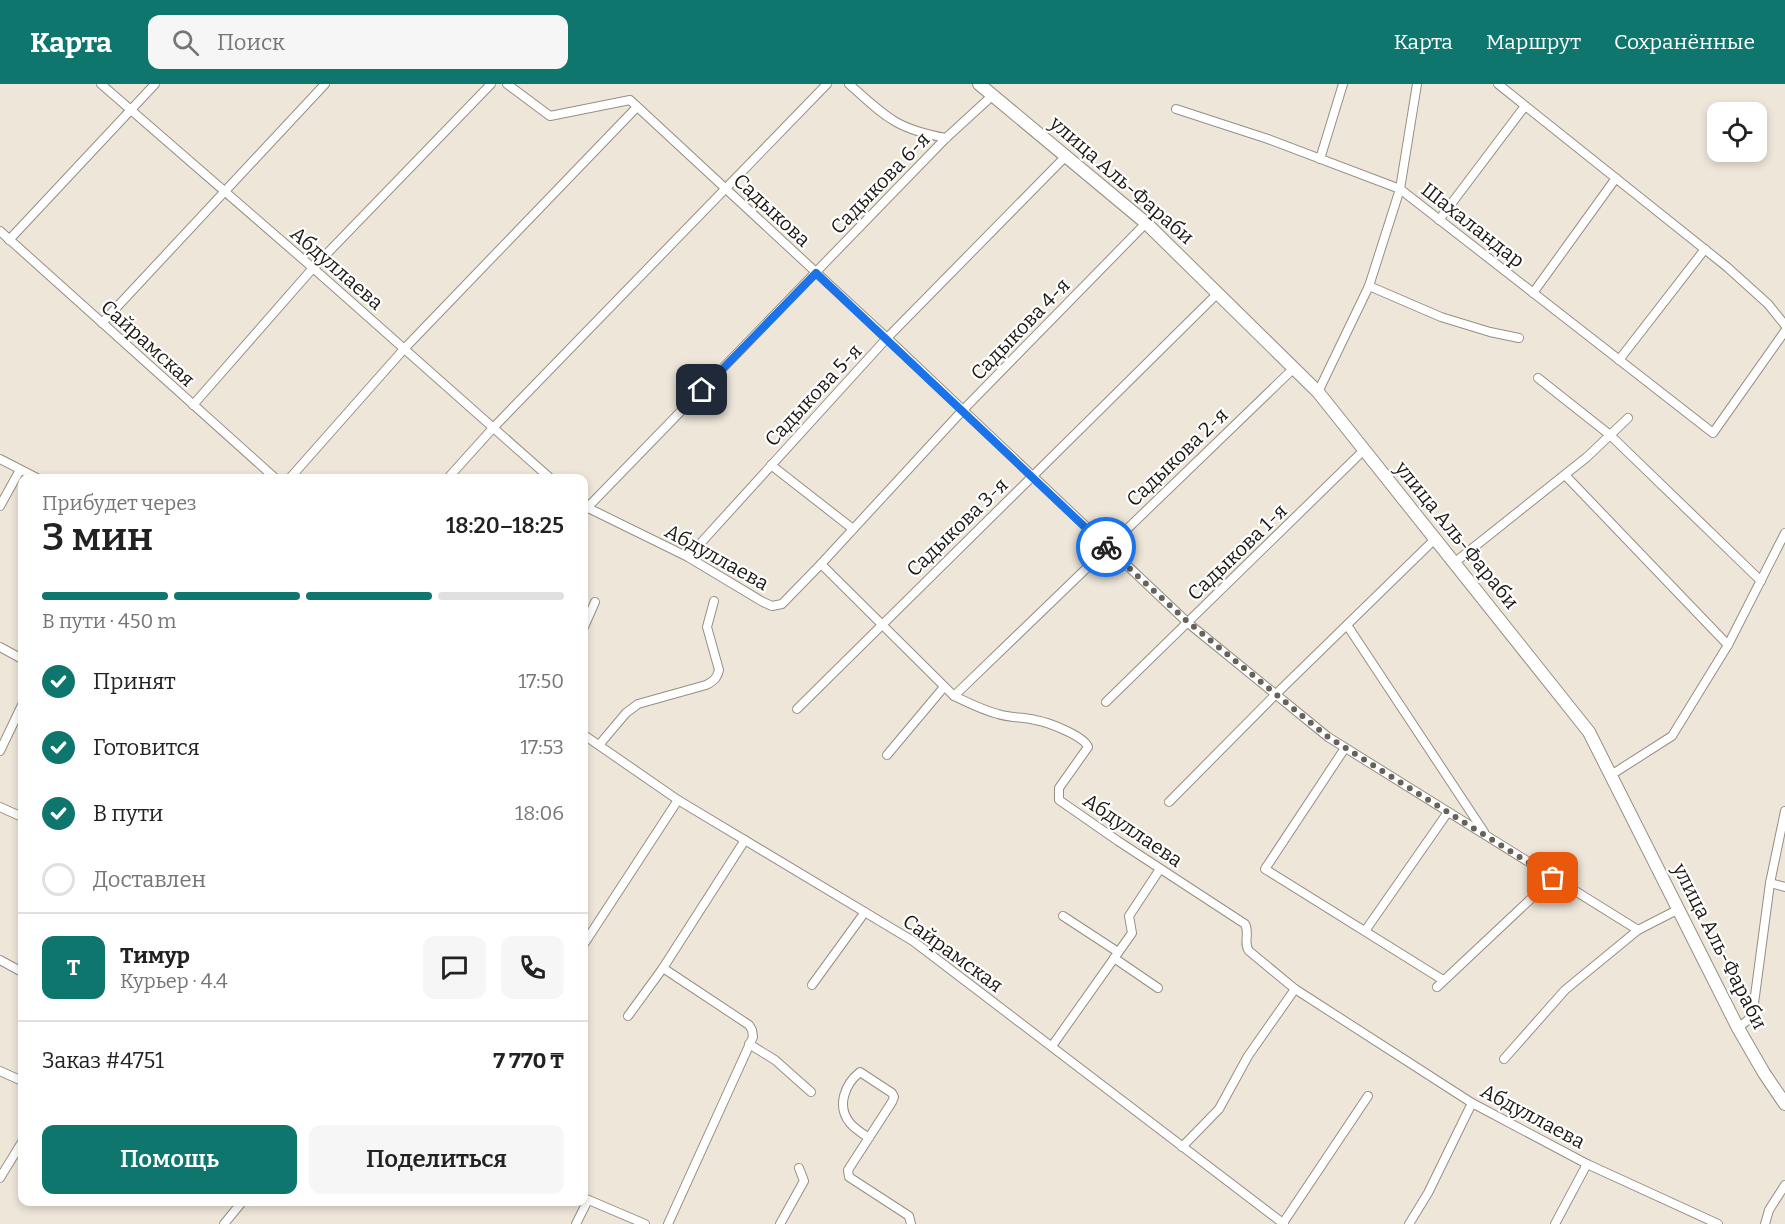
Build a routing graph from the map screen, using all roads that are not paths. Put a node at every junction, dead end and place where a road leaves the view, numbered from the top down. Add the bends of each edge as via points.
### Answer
1 (100, 84) edge
2 (155, 84) edge
3 (325, 84) edge
4 (491, 84) edge
5 (507, 84) edge
6 (827, 84) edge
7 (849, 84) edge
8 (979, 84) edge
9 (1343, 84) edge
10 (1417, 84) edge
11 (1498, 84) edge
12 (993, 95) junction
13 (1525, 106) junction
14 (637, 107) junction
15 (1176, 109) dead end
16 (130, 110) junction
17 (946, 138) junction
18 (1067, 155) junction
19 (1320, 159) junction
20 (1616, 178) junction
21 (1400, 189) junction
22 (726, 190) junction
23 (224, 191) junction
24 (1439, 220) junction
25 (1146, 223) junction
26 (0, 231) edge
27 (9, 240) junction
28 (1705, 249) junction
29 (313, 268) junction
30 (816, 273) junction
31 (1369, 286) junction
32 (1218, 293) junction
33 (1533, 293) junction
34 (102, 323) junction
35 (1785, 325) edge
36 (1785, 331) edge
37 (887, 338) junction
38 (1520, 338) dead end
39 (404, 349) junction
40 (1619, 360) junction
41 (1294, 368) junction
42 (1538, 378) dead end
43 (1318, 392) junction
44 (193, 405) junction
45 (962, 411) junction
46 (1628, 418) dead end
47 (493, 428) junction
48 (1610, 435) junction
49 (1364, 450) junction
50 (0, 459) edge
51 (771, 465) junction
52 (20, 470) junction
53 (28, 474) edge
54 (271, 474) edge
55 (294, 474) edge
56 (452, 474) edge
57 (545, 474) edge
58 (1565, 475) junction
59 (1032, 477) junction
60 (588, 504) edge
61 (0, 507) edge
62 (588, 508) edge
63 (853, 530) junction
64 (1785, 533) edge
65 (1435, 539) junction
66 (1107, 548) junction
67 (688, 557) junction
68 (1454, 562) junction
69 (820, 564) junction
70 (1761, 580) junction
71 (714, 601) dead end
72 (595, 602) dead end
73 (588, 618) edge
74 (1188, 622) junction
75 (882, 623) junction
76 (1347, 625) junction
77 (1728, 645) junction
78 (0, 647) edge
79 (18, 657) edge
80 (944, 687) junction
81 (1276, 694) junction
82 (954, 696) junction
83 (1106, 702) dead end
84 (797, 709) dead end
85 (18, 713) edge
86 (588, 738) edge
87 (599, 746) junction
88 (1345, 748) junction
89 (0, 751) edge
90 (887, 755) dead end
91 (1611, 775) junction
92 (678, 800) junction
93 (1169, 802) dead end
94 (0, 807) edge
95 (1785, 811) edge
96 (1448, 812) junction
97 (18, 816) edge
98 (1486, 837) junction
99 (745, 840) junction
100 (1160, 869) junction
101 (1553, 878) junction
102 (1770, 883) junction
103 (1785, 887) edge
104 (1679, 909) junction
105 (865, 912) junction
106 (1063, 916) dead end
107 (1638, 930) junction
108 (1365, 931) junction
109 (588, 938) edge
110 (1116, 955) junction
111 (0, 960) edge
112 (663, 968) junction
113 (18, 970) edge
114 (812, 985) dead end
115 (1158, 988) dead end
116 (1296, 989) junction
117 (628, 1016) dead end
118 (1738, 1028) junction
119 (749, 1044) junction
120 (1052, 1046) junction
121 (1504, 1059) dead end
122 (0, 1071) edge
123 (18, 1079) edge
124 (811, 1092) dead end
125 (1368, 1096) dead end
126 (1472, 1103) junction
127 (1785, 1104) edge
128 (869, 1138) junction
129 (1182, 1147) junction
130 (18, 1149) edge
131 (1587, 1164) junction
132 (799, 1168) dead end
133 (0, 1178) edge
134 (1785, 1185) edge
135 (588, 1200) edge
136 (239, 1206) edge
137 (583, 1206) edge
138 (224, 1224) edge
139 (576, 1224) edge
140 (645, 1224) edge
141 (668, 1224) edge
142 (780, 1224) edge
143 (910, 1224) edge
144 (1283, 1224) edge
145 (1409, 1224) edge
146 (1555, 1224) edge
147 (1718, 1224) edge
148 (1765, 1224) edge

1 - 16 street, Абдуллаева
2 - 16 street
3 - 23 street
4 - 29 street
5 - 14 street via 550,116 630,100
6 - 22 street
7 - 17 street via 899,125
8 - 12 main road, улица Аль-Фараби
9 - 19 street
10 - 21 street
11 - 13 street
12 - 17 street, Садыкова 6-я
12 - 18 main road, улица Аль-Фараби
13 - 20 street
13 - 24 street
14 - 22 street, Садыкова
14 - 39 street
15 - 19 street, Шахаландар
16 - 23 street, Абдуллаева
16 - 27 street
17 - 30 street, Садыкова 6-я
18 - 25 main road, улица Аль-Фараби
18 - 37 street, Садыкова 5-я
19 - 21 street, Шахаландар
20 - 28 street
20 - 33 street
21 - 24 street, Шахаландар
21 - 31 street
22 - 30 street, Садыкова
22 - 47 street
23 - 29 street, Абдуллаева
23 - 34 street
24 - 33 street, Шахаландар
25 - 32 main road, улица Аль-Фараби
25 - 45 street, Садыкова 4-я
26 - 27 street, Сайрамская
27 - 34 street, Сайрамская
28 - 35 street via 1768,304
28 - 40 street
29 - 39 street, Абдуллаева
29 - 44 street
30 - 37 street, Садыкова
30 - 60 street, Садыкова 6-я
31 - 38 street via 1441,317
31 - 43 street
32 - 41 main road, улица Аль-Фараби
32 - 59 street, Садыкова 3-я
33 - 40 street, Шахаландар
34 - 44 street, Сайрамская
36 - 40 street, Шахаландар via 1713,433
37 - 45 street, Садыкова
37 - 51 street, Садыкова 5-я
39 - 47 street, Абдуллаева
39 - 55 street
41 - 43 main road, улица Аль-Фараби
41 - 66 street, Садыкова 2-я
42 - 48 street
43 - 49 main road, улица Аль-Фараби
44 - 54 street, Сайрамская
45 - 59 street, Садыкова
45 - 63 street, Садыкова 4-я
46 - 48 street
47 - 56 street
47 - 57 street, Абдуллаева
48 - 58 street
48 - 70 street
49 - 65 main road, улица Аль-Фараби
49 - 74 street, Садыкова 1-я
50 - 52 street
51 - 63 street
51 - 67 street, Садыкова 5-я
52 - 53 street
52 - 61 street
58 - 68 street
58 - 77 street
59 - 66 street, Садыкова
59 - 75 street, Садыкова 3-я
62 - 67 street, Абдуллаева
63 - 69 street, Садыкова 4-я
64 - 70 street
65 - 68 main road, улица Аль-Фараби
65 - 76 street
66 - 74 street, Садыкова
66 - 82 street, Садыкова 2-я
67 - 69 street, Абдуллаева via 772,606 782,604
68 - 91 main road, улица Аль-Фараби via 1589,732
69 - 75 street, Абдуллаева
70 - 77 street
71 - 87 street via 706,627 719,670 713,682 638,704
72 - 73 street
74 - 81 street, Садыкова
74 - 83 street, Садыкова 1-я
75 - 80 street, Абдуллаева
75 - 84 street, Садыкова 3-я
76 - 81 street
76 - 98 street
77 - 91 street via 1672,736
78 - 79 street
80 - 82 street, Абдуллаева
80 - 90 street
81 - 88 street, Садыкова
81 - 93 street
82 - 100 street, Абдуллаева via 978,709 1056,726 1085,741 1089,747 1059,788 1059,800
85 - 89 street
86 - 87 street, Сайрамская
87 - 92 street, Сайрамская
88 - 96 street, Садыкова
88 - 108 street via 1265,869
91 - 104 main road, улица Аль-Фараби
92 - 99 street, Сайрамская
92 - 109 street
94 - 97 street
95 - 102 street
96 - 98 street, Садыкова
96 - 108 street
98 - 101 street, Садыкова
99 - 105 street, Сайрамская
99 - 112 street
100 - 110 street via 1129,916 1132,933
100 - 116 street, Абдуллаева via 1245,924 1249,951
101 - 107 street, Садыкова
101 - 108 street via 1440,984
102 - 103 street
102 - 118 street via 1753,1011
104 - 107 street
104 - 118 main road, улица Аль-Фараби
105 - 114 street
105 - 120 street, Сайрамская via 913,941
106 - 110 street
107 - 121 street via 1565,990
110 - 115 street
110 - 120 street
111 - 113 street
112 - 117 street
112 - 119 street via 749,1025 753,1037
116 - 126 street, Абдуллаева
116 - 129 street via 1248,1056 1219,1109
118 - 127 main road, улица Аль-Фараби
119 - 124 street via 775,1060
119 - 141 street
120 - 129 street, Сайрамская
122 - 123 street
125 - 144 street
126 - 131 street, Абдуллаева
126 - 145 street
128 - 128 street via 894,1097 860,1072 842,1100 849,1122
128 - 143 street via 848,1170 849,1177 909,1216
129 - 144 street, Сайрамская
130 - 133 street
131 - 146 street
131 - 147 street, Абдуллаева
132 - 142 street via 804,1181
134 - 148 street via 1768,1210
135 - 140 street
136 - 138 street
137 - 139 street

